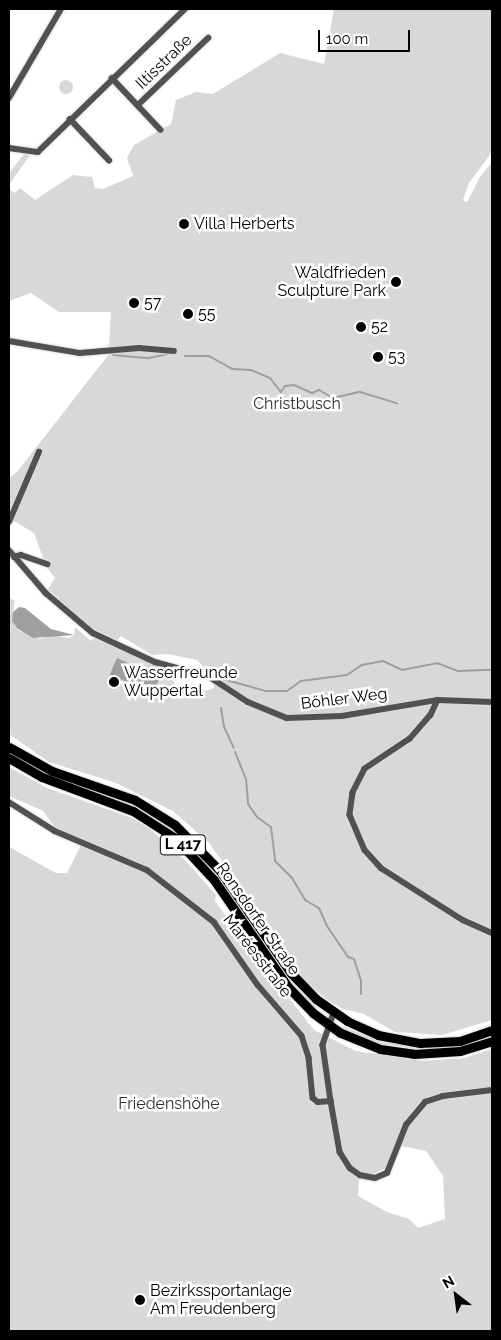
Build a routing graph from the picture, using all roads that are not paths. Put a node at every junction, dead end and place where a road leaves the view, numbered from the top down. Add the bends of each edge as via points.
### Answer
1 (60, 9) edge
2 (185, 9) edge
3 (208, 38) dead end
4 (112, 78) junction
5 (9, 98) edge
6 (138, 106) junction
7 (70, 119) junction
8 (162, 130) dead end
9 (9, 148) edge
10 (109, 160) dead end
11 (9, 341) edge
12 (174, 351) dead end
13 (39, 452) dead end
14 (9, 522) edge
15 (9, 550) edge
16 (14, 557) junction
17 (47, 564) dead end
18 (438, 700) junction
19 (492, 702) edge
20 (9, 747) edge
21 (9, 758) edge
22 (9, 802) edge
23 (492, 933) edge
24 (334, 1013) junction
25 (329, 1025) junction
26 (492, 1030) edge
27 (492, 1041) edge
28 (492, 1090) edge
29 (331, 1102) junction

1 - 5 street
2 - 4 street
3 - 6 street, Iltisstraße
4 - 6 street
4 - 7 street
6 - 8 street
7 - 9 street via 38,152
7 - 10 street
11 - 12 street via 80,353 138,348
13 - 14 street
15 - 16 street, Böhler Weg
16 - 17 street via 21,555
16 - 18 street, Böhler Weg via 46,593 93,632 155,662 210,677 248,702 288,718 342,716
18 - 19 street, Böhler Weg
18 - 23 street via 431,715 410,739 365,769 353,793 350,815 365,850 381,868 463,920
20 - 24 main road, Ronsdorfer Straße / L 417 via 52,770 134,800 175,825 220,871 291,973
21 - 25 main road, Ronsdorfer Straße / L 417 via 42,777 133,811 175,838 214,880 288,987
22 - 29 street, Maréesstraße via 55,831 147,870 214,922 258,985 302,1036 313,1098 318,1102
24 - 25 street
24 - 26 main road, Ronsdorfer Straße / L 417 via 368,1031 410,1042 454,1042
25 - 27 main road, Ronsdorfer Straße / L 417 via 366,1044 414,1054 460,1051
25 - 29 street via 323,1052
28 - 29 street via 443,1096 425,1102 406,1125 390,1169 375,1178 360,1175 344,1160

